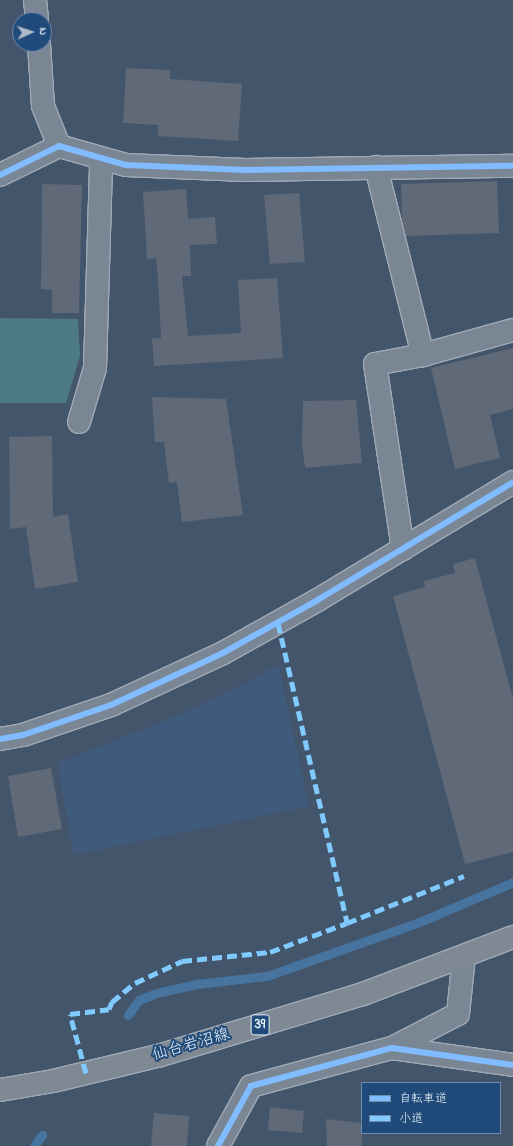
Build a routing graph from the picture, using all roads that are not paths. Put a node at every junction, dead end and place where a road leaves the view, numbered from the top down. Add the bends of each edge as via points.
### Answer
1 (35, 0) edge
2 (36, 12) edge
3 (40, 52) edge
4 (59, 146) junction
5 (101, 160) junction
6 (376, 166) junction
7 (513, 166) edge
8 (0, 175) edge
9 (513, 330) edge
10 (423, 355) junction
11 (78, 422) dead end
12 (513, 482) edge
13 (403, 549) junction
14 (0, 739) edge
15 (513, 937) edge
16 (464, 956) junction
17 (392, 1048) junction
18 (513, 1065) edge
19 (0, 1090) edge
20 (218, 1146) edge

1 - 2 street
3 - 4 street via 43,106
4 - 5 street
4 - 8 street
5 - 6 street via 126,165 245,170
5 - 11 street via 95,368
6 - 7 street
6 - 10 street
9 - 10 street
10 - 13 street via 375,364
12 - 13 street
13 - 14 street via 223,653 111,706 24,734
15 - 16 main road, 仙台岩沼線 / 39
16 - 17 street via 458,1014
16 - 19 main road, 仙台岩沼線 / 39 via 363,994 161,1055 53,1081
17 - 18 street
17 - 20 street via 251,1086

